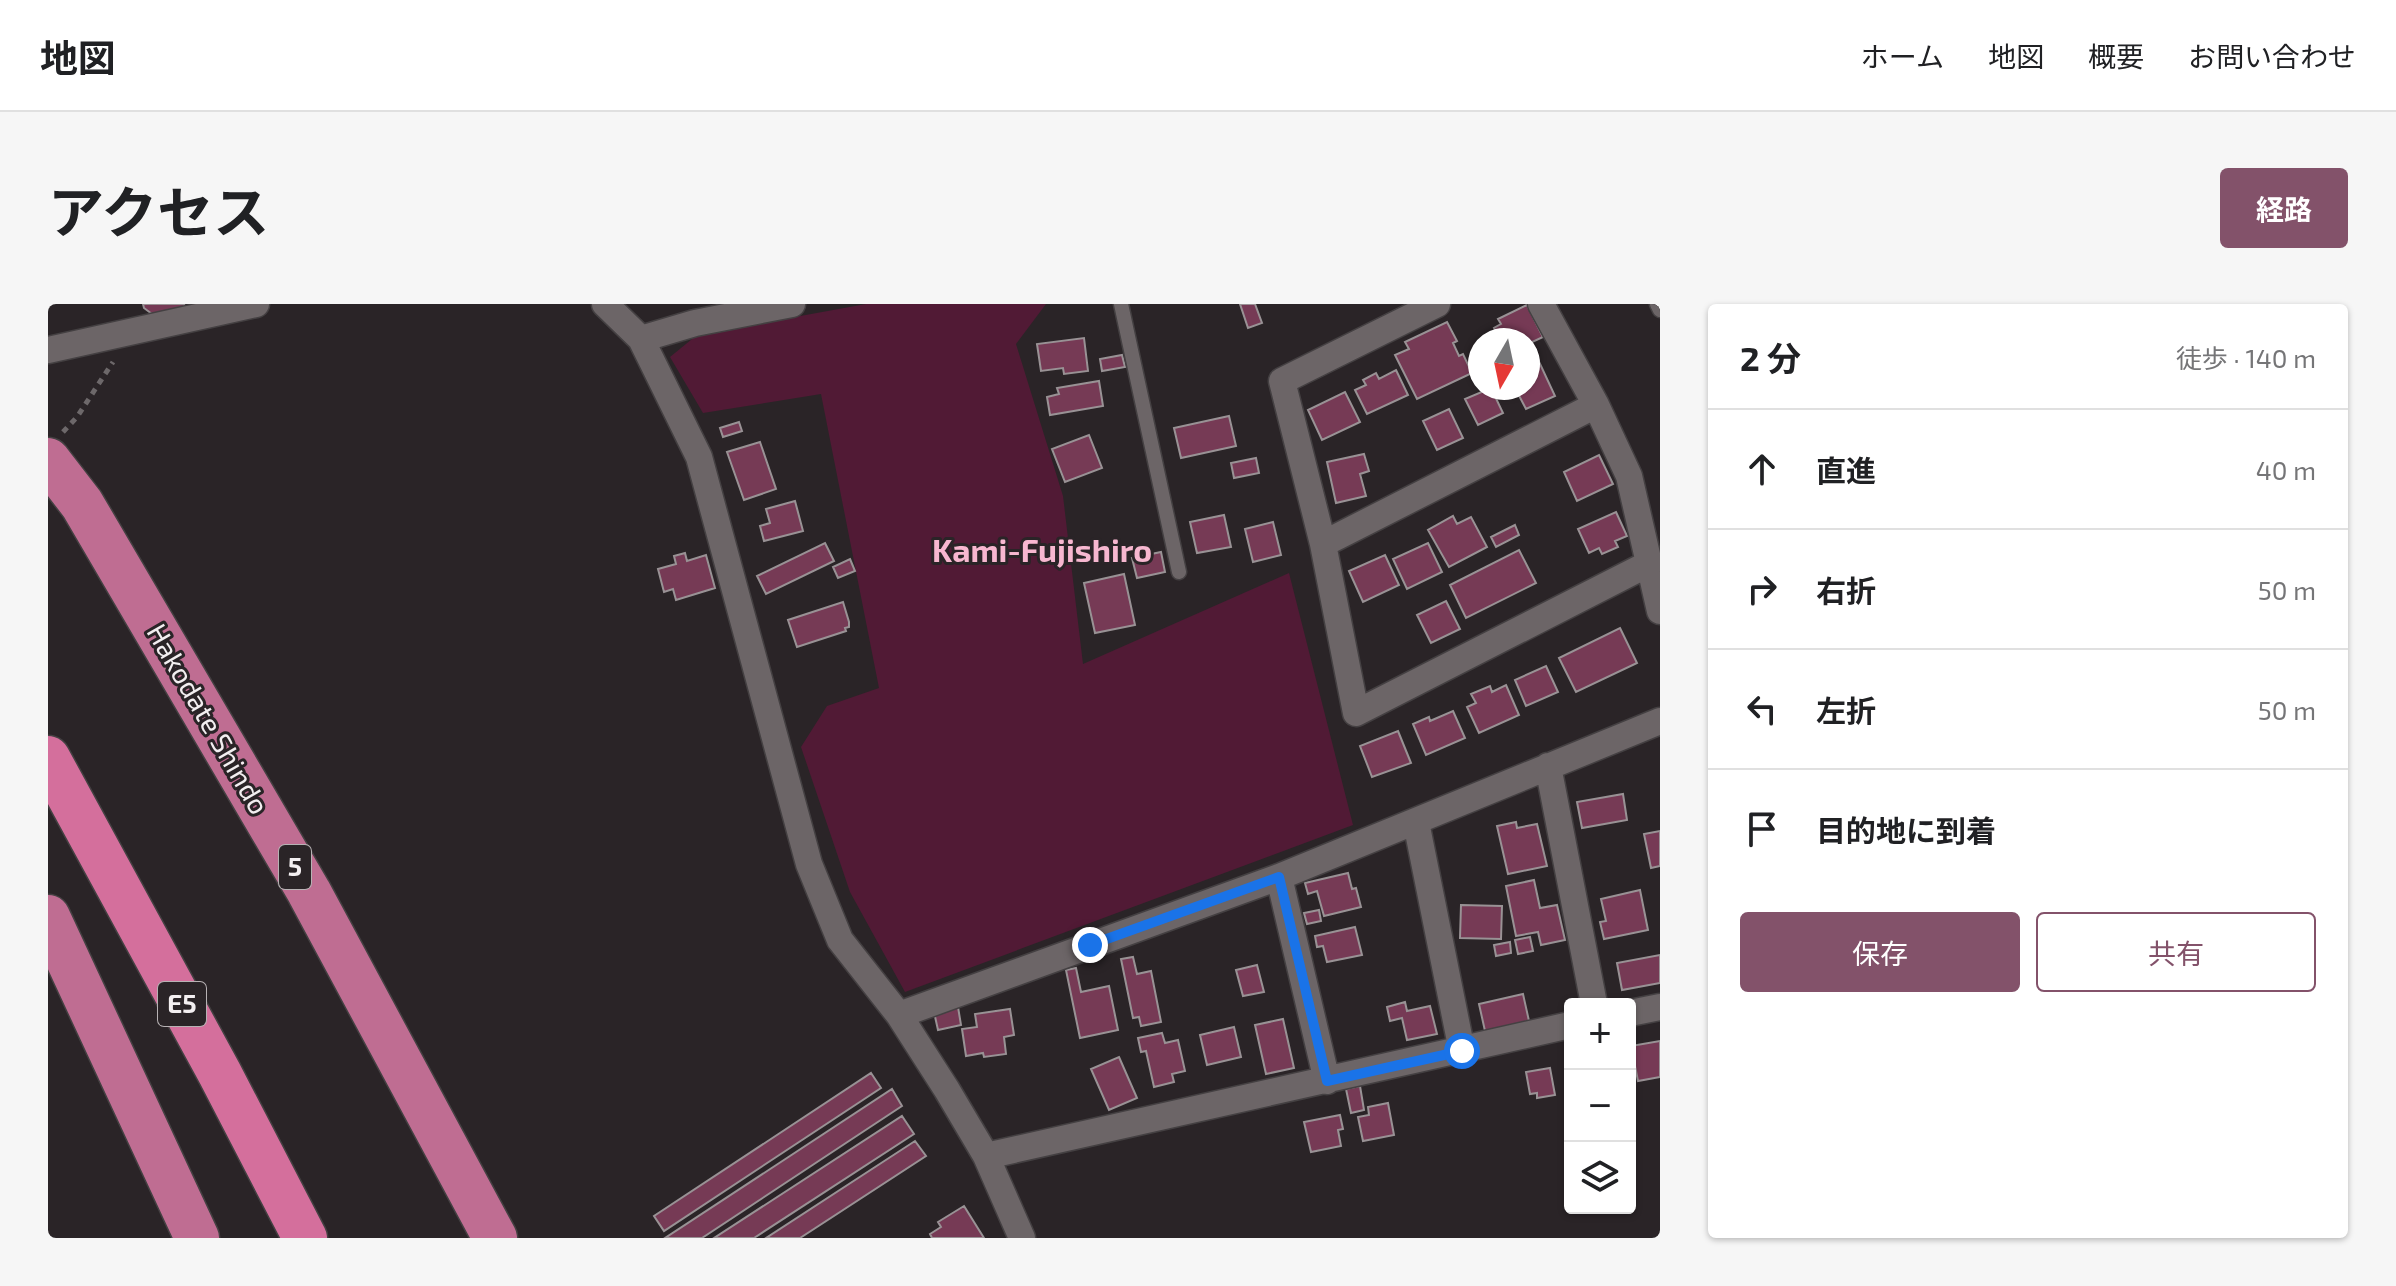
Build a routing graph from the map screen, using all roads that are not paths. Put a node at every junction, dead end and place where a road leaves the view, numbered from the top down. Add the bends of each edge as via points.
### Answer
1 (256, 304) edge
2 (605, 304) edge
3 (792, 304) edge
4 (1121, 304) edge
5 (1437, 304) edge
6 (1541, 304) edge
7 (1657, 304) edge
8 (1660, 310) edge
9 (641, 339) junction
10 (48, 350) edge
11 (1596, 405) junction
12 (53, 449) edge
13 (1323, 544) junction
14 (1650, 563) junction
15 (1179, 572) dead end
16 (1660, 611) edge
17 (1660, 721) edge
18 (52, 765) edge
19 (1548, 766) junction
20 (1416, 822) junction
21 (1279, 877) junction
22 (48, 917) edge
23 (1593, 998) edge
24 (1660, 1007) edge
25 (1636, 1012) edge
26 (899, 1015) junction
27 (1564, 1026) edge
28 (1462, 1051) junction
29 (1327, 1081) junction
30 (986, 1156) junction
31 (197, 1238) edge
32 (281, 1238) edge
33 (305, 1238) edge
34 (495, 1238) edge
35 (1022, 1238) edge

1 - 10 street
2 - 9 street
3 - 9 street
4 - 15 lane
5 - 13 street via 1282,381
6 - 11 street
7 - 8 lane
9 - 26 street via 699,457 809,864 840,940
11 - 13 street
11 - 14 street via 1629,476
12 - 34 highway, Hakodate Shindo / 5 via 309,892
13 - 14 street via 1356,713
14 - 16 street
17 - 19 street
18 - 32 highway, E5
18 - 33 highway, E5
19 - 20 street
19 - 23 street
20 - 21 street
20 - 28 street
21 - 26 street
21 - 29 street
22 - 31 highway
24 - 25 street
26 - 30 street
27 - 28 street
28 - 29 street
29 - 30 street
30 - 35 street

